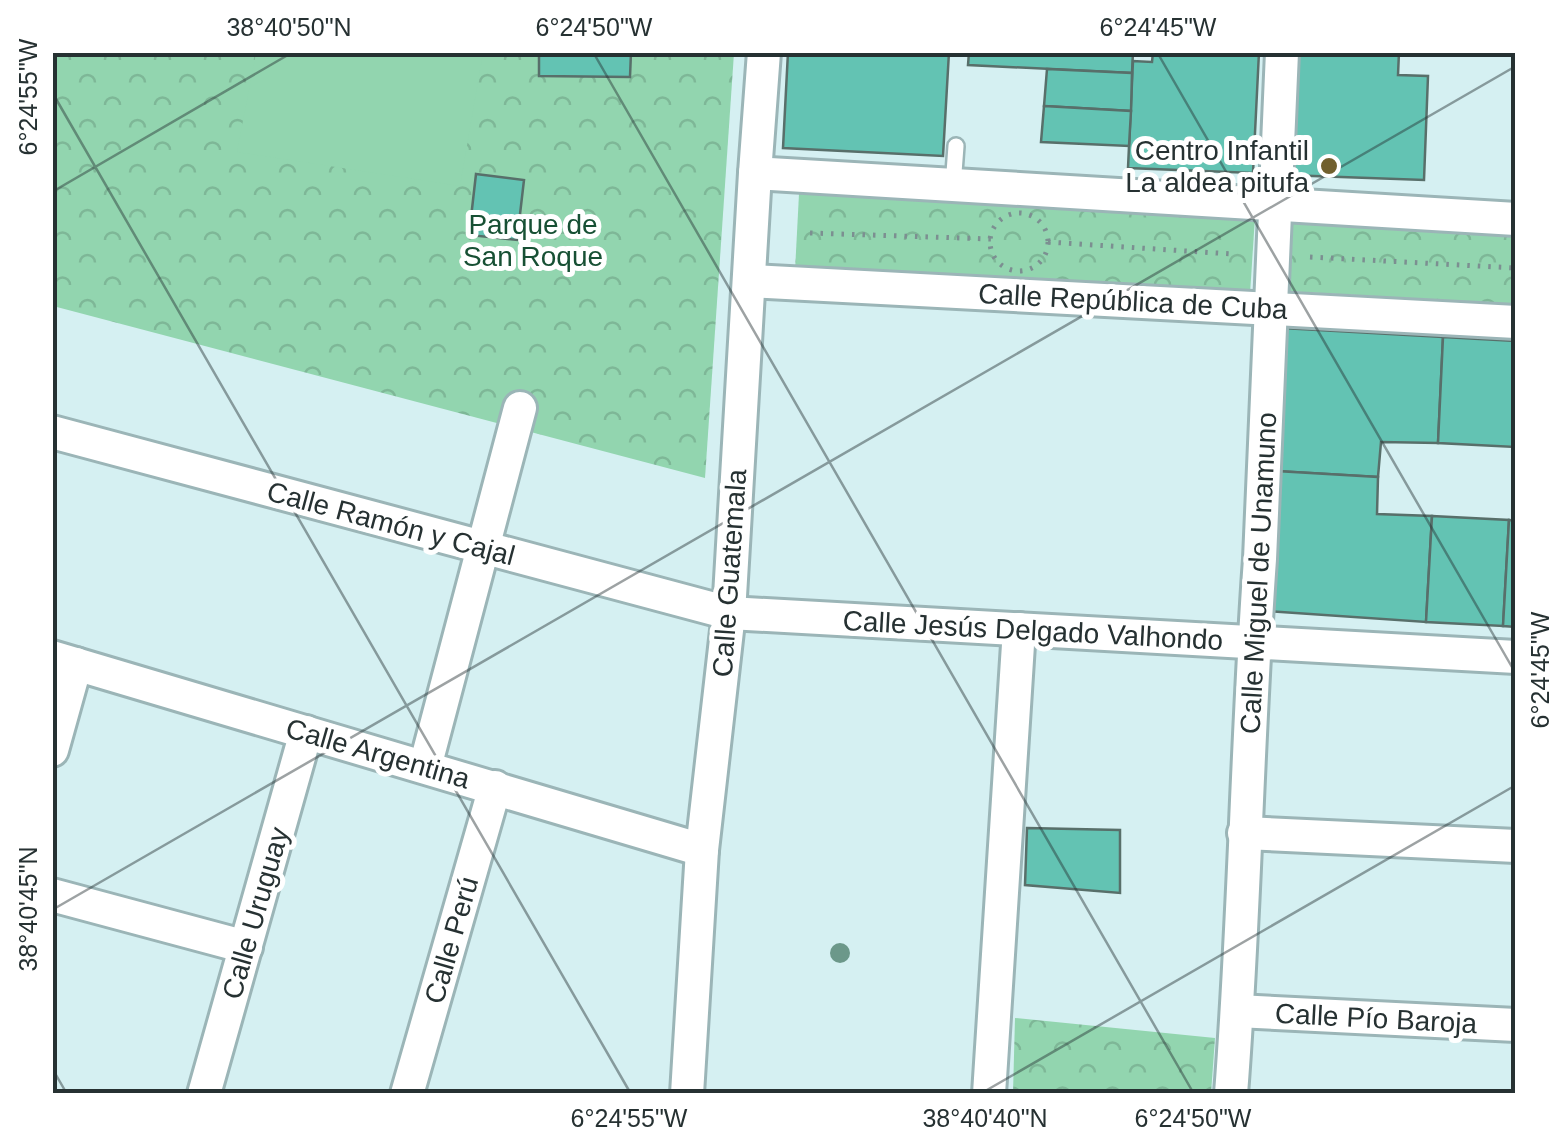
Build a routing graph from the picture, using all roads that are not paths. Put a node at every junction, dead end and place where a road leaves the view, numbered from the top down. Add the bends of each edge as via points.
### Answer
1 (764, 52) edge
2 (1282, 52) edge
3 (956, 146) dead end
4 (755, 173) junction
5 (953, 186) junction
6 (1277, 206) junction
7 (1516, 219) edge
8 (750, 281) junction
9 (1272, 308) junction
10 (1516, 322) edge
11 (520, 408) dead end
12 (52, 432) edge
13 (483, 547) junction
14 (729, 613) junction
15 (1019, 629) junction
16 (1254, 642) junction
17 (1516, 657) edge
18 (64, 660) edge
19 (306, 732) junction
20 (52, 750) edge
21 (425, 767) junction
22 (495, 788) junction
23 (1244, 833) junction
24 (1516, 846) edge
25 (702, 850) junction
26 (52, 895) edge
27 (246, 947) junction
28 (1238, 1011) junction
29 (1516, 1025) edge
30 (204, 1094) edge
31 (407, 1094) edge
32 (688, 1094) edge
33 (990, 1094) edge
34 (1231, 1094) edge

1 - 4 street, Calle Guatemala
2 - 6 street, Calle Miguel de Unamuno
3 - 5 lane
4 - 5 street
4 - 8 street, Calle Guatemala
5 - 6 street
6 - 7 street
6 - 9 street, Calle Miguel de Unamuno
8 - 9 street, Calle República de Cuba
8 - 14 street, Calle Guatemala
9 - 10 street, Calle República de Cuba
9 - 16 street, Calle Miguel de Unamuno
11 - 13 street
12 - 13 street, Calle Ramón y Cajal
13 - 14 street, Calle Ramón y Cajal
13 - 21 street
14 - 15 street, Calle Jesús Delgado Valhondo
14 - 25 street, Calle Guatemala
15 - 16 street, Calle Jesús Delgado Valhondo
15 - 33 street
16 - 17 street, Calle Jesús Delgado Valhondo
16 - 23 street, Calle Miguel de Unamuno
18 - 19 street, Calle Argentina
18 - 20 street
19 - 21 street, Calle Argentina
19 - 27 street, Calle Uruguay
21 - 22 street, Calle Argentina
22 - 25 street, Calle Argentina
22 - 31 street, Calle Perú
23 - 24 street
23 - 28 street, Calle Miguel de Unamuno
25 - 32 street, Calle Guatemala
26 - 27 street
27 - 30 street, Calle Uruguay
28 - 29 street, Calle Pío Baroja
28 - 34 street, Calle Miguel de Unamuno

